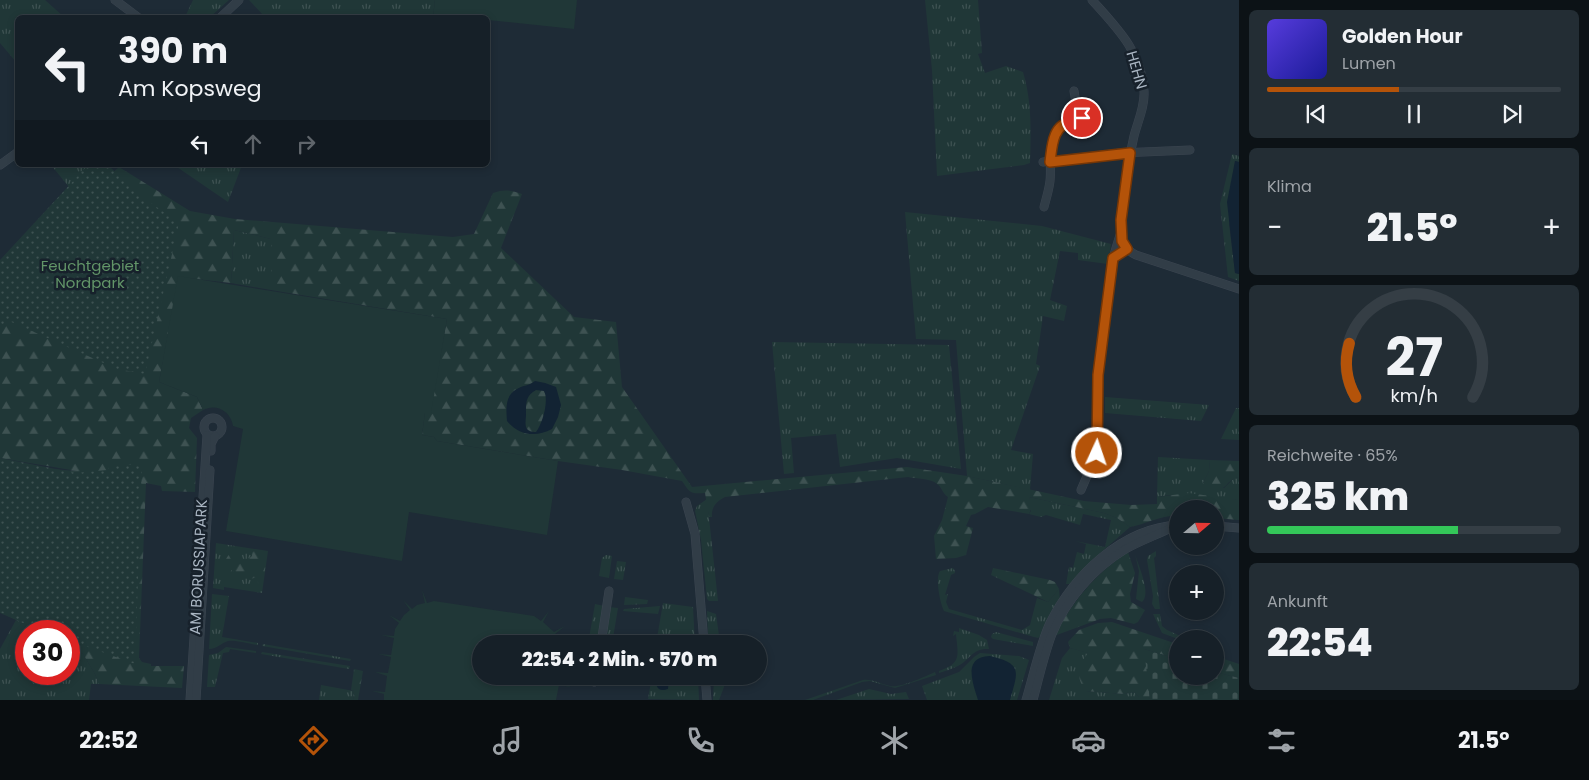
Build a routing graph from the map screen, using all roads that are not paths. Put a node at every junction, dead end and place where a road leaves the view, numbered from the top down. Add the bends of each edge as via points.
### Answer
1 (115, 0) edge
2 (238, 0) edge
3 (1092, 0) edge
4 (135, 15) edge
5 (223, 15) edge
6 (1074, 91) dead end
7 (1190, 150) dead end
8 (1130, 153) junction
9 (15, 154) edge
10 (1046, 162) junction
11 (0, 165) edge
12 (1044, 207) dead end
13 (1121, 233) junction
14 (1127, 249) junction
15 (1113, 258) junction
16 (1239, 289) edge
17 (1081, 490) dead end
18 (686, 502) dead end
19 (1169, 526) edge
20 (1224, 527) edge
21 (1239, 528) edge
22 (1169, 529) edge
23 (609, 590) dead end
24 (602, 635) edge
25 (703, 635) edge
26 (706, 685) edge
27 (190, 700) edge
28 (196, 700) edge
29 (707, 700) edge
30 (1026, 700) edge
31 (1033, 700) edge

1 - 4 street
2 - 5 street
3 - 8 street, HEHN via 1128,41 1143,82 1144,102
6 - 10 street via 1078,114 1057,132
7 - 8 street
8 - 10 street
8 - 13 street, HEHN
9 - 11 street
10 - 12 street via 1051,178
13 - 14 street, HEHN
13 - 15 street, HEHN
14 - 15 street
14 - 16 street via 1136,255
15 - 17 street, HEHN via 1098,375 1097,453
18 - 25 street via 696,542
19 - 30 street via 1147,530 1128,539 1087,571 1069,591 1049,625
20 - 21 street
22 - 31 street via 1107,562 1075,596 1053,633
23 - 24 street
26 - 29 street
27 - 28 street, AM BORUSSIAPARK via 211,436

